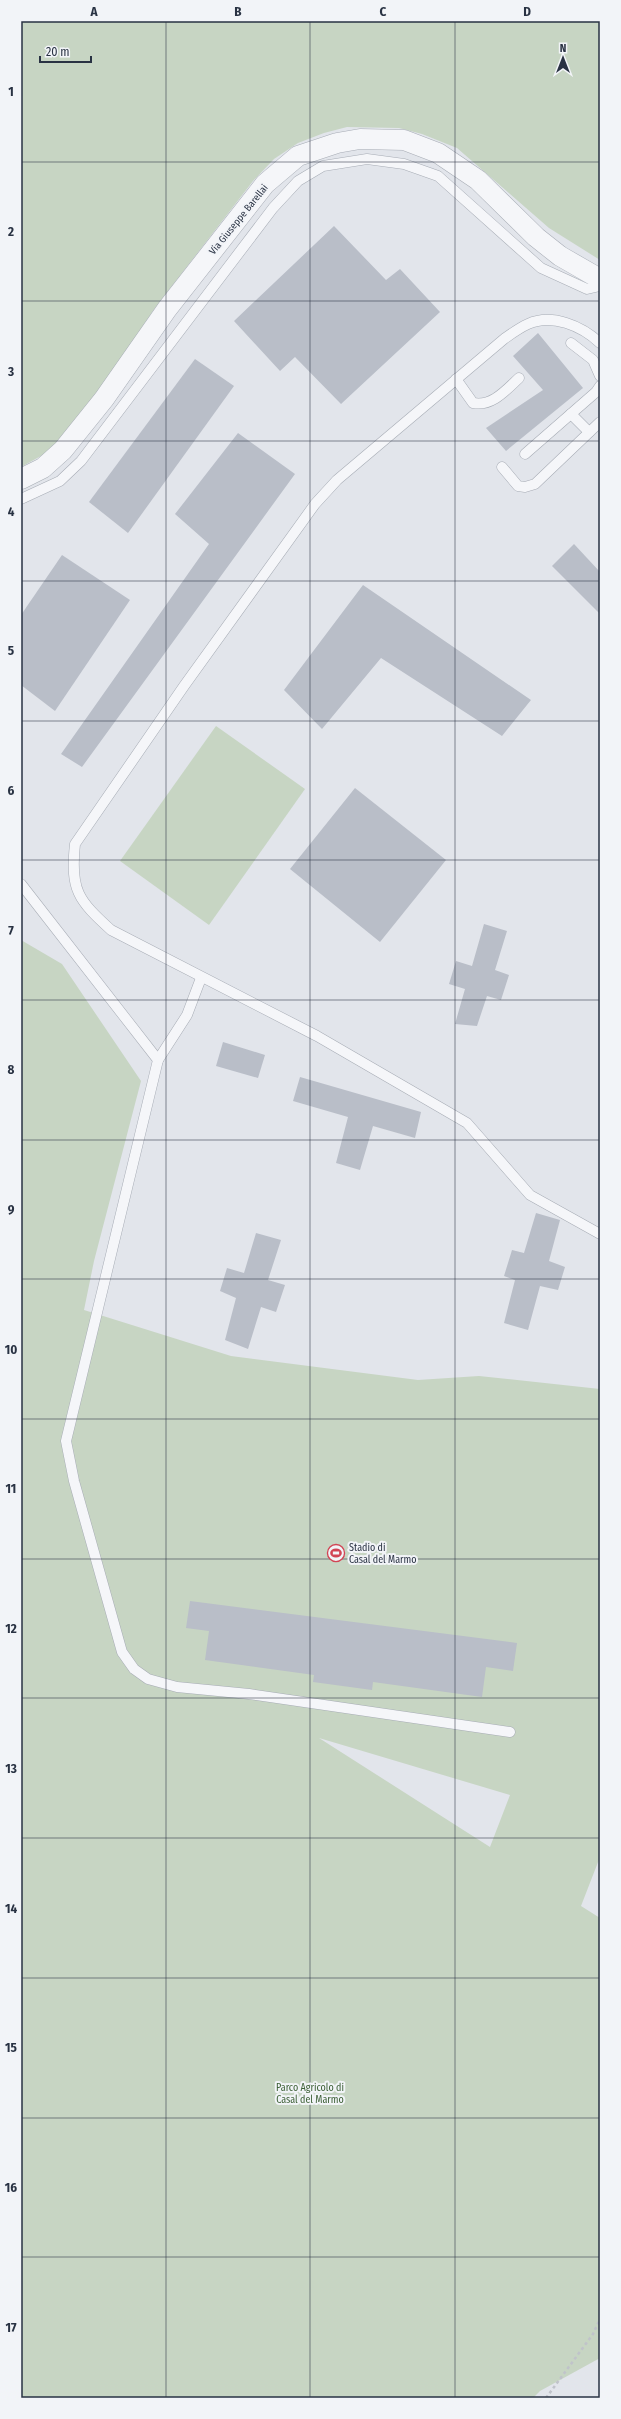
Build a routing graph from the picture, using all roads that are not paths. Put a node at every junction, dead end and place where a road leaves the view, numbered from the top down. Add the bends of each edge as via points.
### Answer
1 (600, 278) edge
2 (600, 286) edge
3 (571, 343) dead end
4 (600, 343) edge
5 (600, 376) edge
6 (520, 378) dead end
7 (456, 379) junction
8 (600, 386) edge
9 (571, 414) junction
10 (600, 422) edge
11 (589, 432) junction
12 (525, 454) dead end
13 (502, 467) dead end
14 (21, 479) edge
15 (21, 499) edge
16 (21, 884) edge
17 (201, 978) junction
18 (158, 1060) junction
19 (600, 1234) edge
20 (510, 1732) dead end

1 - 14 street, Via Giuseppe Barellai via 560,256 536,237 478,180 438,153 404,140 360,139 337,143 298,156 265,184 166,309 104,399 63,450 43,468
2 - 15 lane via 587,289 541,268 438,176 404,164 367,159 323,166 298,182 273,208 81,461 60,481
3 - 5 lane via 593,360
4 - 7 lane via 592,335 572,324 550,320 529,324 504,339
6 - 7 lane via 494,400 481,405 472,403
7 - 17 lane via 337,480 315,504 75,844 72,871 77,891 87,908 111,930
8 - 9 lane
9 - 11 lane
9 - 12 lane
10 - 11 lane
11 - 13 lane via 535,484 518,486
16 - 18 lane
17 - 18 lane via 187,1014
17 - 19 lane via 317,1036 467,1123 530,1195
18 - 20 lane via 66,1441 74,1481 122,1652 134,1669 148,1679 177,1687 249,1694

